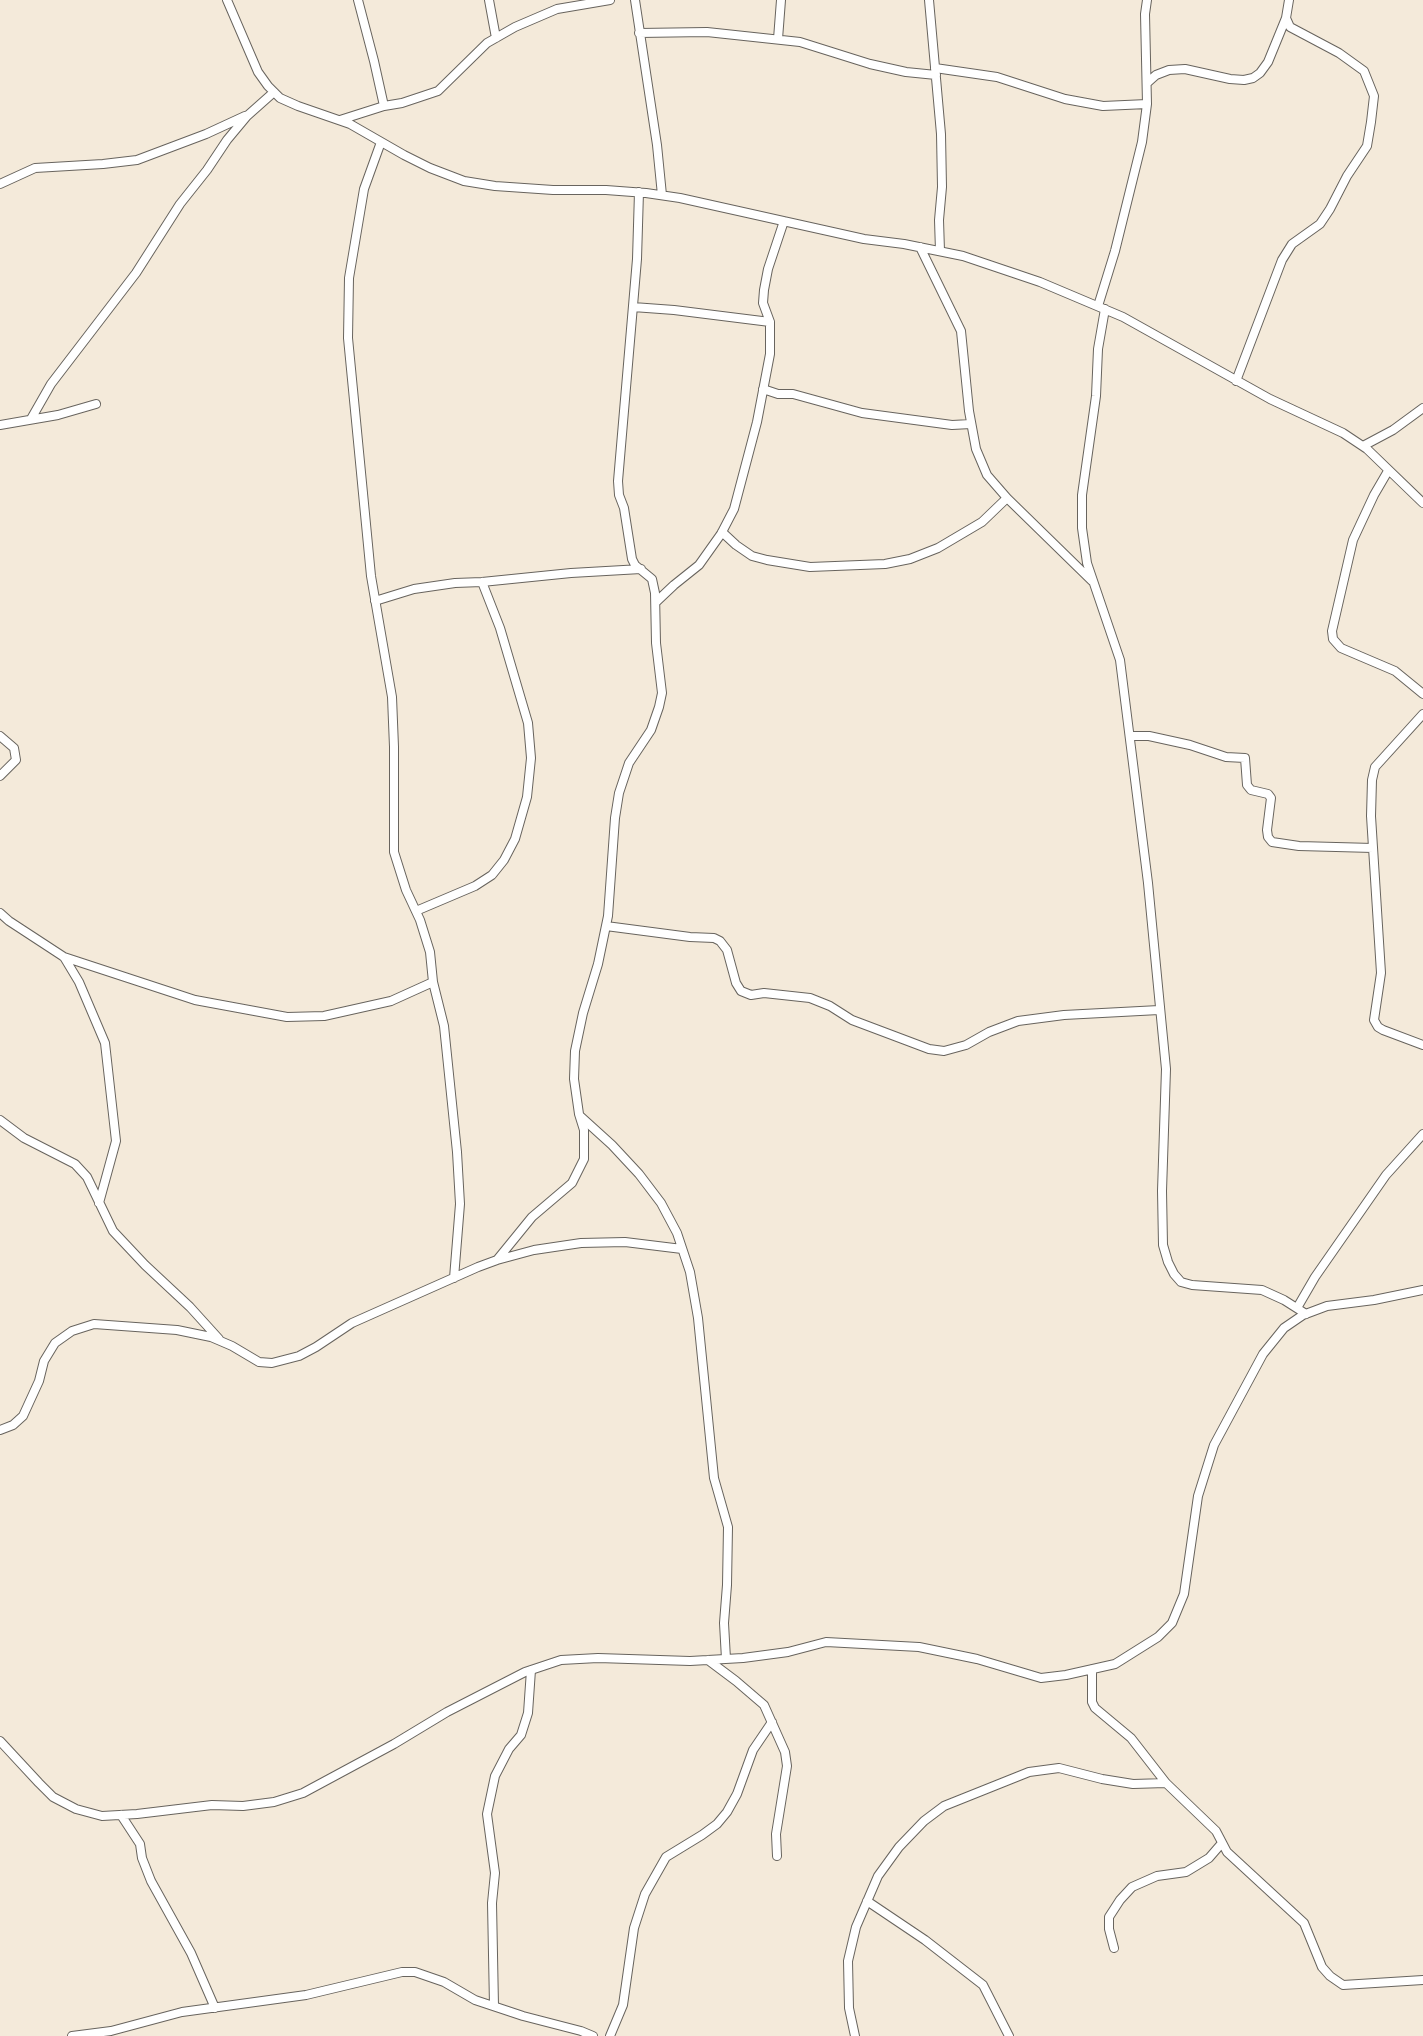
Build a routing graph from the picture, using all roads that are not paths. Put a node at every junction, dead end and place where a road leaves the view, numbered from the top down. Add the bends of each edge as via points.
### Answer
1 (227, 0) edge
2 (358, 0) edge
3 (489, 0) edge
4 (610, 0) edge
5 (635, 0) edge
6 (781, 0) edge
7 (930, 0) edge
8 (1147, 0) edge
9 (1290, 0) edge
10 (1286, 18) junction
11 (639, 33) junction
12 (496, 38) junction
13 (778, 39) junction
14 (936, 72) junction
15 (1147, 83) junction
16 (274, 92) junction
17 (1147, 104) junction
18 (384, 106) junction
19 (250, 113) junction
20 (340, 120) junction
21 (381, 142) junction
22 (0, 184) edge
23 (639, 192) junction
24 (662, 195) junction
25 (784, 221) junction
26 (920, 247) junction
27 (940, 251) junction
28 (633, 307) junction
29 (1102, 308) junction
30 (770, 322) junction
31 (1236, 381) junction
32 (763, 389) junction
33 (96, 404) dead end
34 (1423, 408) edge
35 (31, 420) junction
36 (971, 424) junction
37 (0, 425) edge
38 (1363, 446) junction
39 (1388, 471) junction
40 (1007, 498) junction
41 (1423, 503) edge
42 (722, 532) junction
43 (641, 569) junction
44 (482, 582) junction
45 (1094, 583) junction
46 (375, 601) junction
47 (656, 602) junction
48 (1423, 694) edge
49 (1423, 714) edge
50 (0, 736) edge
51 (1130, 736) junction
52 (0, 776) edge
53 (1374, 848) junction
54 (416, 911) junction
55 (0, 913) edge
56 (606, 926) junction
57 (64, 957) junction
58 (433, 982) junction
59 (1159, 1010) junction
60 (1423, 1045) edge
61 (579, 1114) junction
62 (0, 1120) edge
63 (1423, 1134) edge
64 (99, 1203) junction
65 (682, 1248) junction
66 (497, 1260) junction
67 (454, 1278) junction
68 (1423, 1290) edge
69 (1297, 1308) junction
70 (1306, 1314) junction
71 (221, 1341) junction
72 (0, 1430) edge
73 (726, 1659) junction
74 (708, 1660) junction
75 (1092, 1669) junction
76 (531, 1670) junction
77 (772, 1722) junction
78 (0, 1741) edge
79 (1166, 1783) junction
80 (121, 1815) junction
81 (1222, 1843) junction
82 (777, 1856) dead end
83 (868, 1900) junction
84 (1114, 1948) dead end
85 (1423, 1980) edge
86 (494, 2006) junction
87 (215, 2008) junction
88 (72, 2036) edge
89 (593, 2036) edge
90 (610, 2036) edge
91 (855, 2036) edge
92 (1009, 2036) edge

1 - 16 street via 258,72
2 - 18 street
3 - 12 street
4 - 12 street via 557,10
5 - 11 street
6 - 13 street
7 - 14 street
8 - 15 street via 1144,14
9 - 10 street
10 - 15 street via 1268,62 1253,78 1230,79 1186,69 1156,75
10 - 31 street via 1290,27 1339,53 1364,71 1374,96 1371,122 1367,146 1330,209 1320,224 1292,244 1282,260
11 - 13 street via 707,32
11 - 24 street
12 - 18 street via 438,90
13 - 14 street via 800,42 906,72
14 - 17 street via 997,77 1065,99 1103,106
14 - 27 street via 941,134
15 - 17 street
16 - 19 street
16 - 20 street via 298,106
17 - 29 street via 1142,142
18 - 20 street
19 - 22 street via 138,160 35,168
19 - 35 street via 180,204 136,273 51,384
20 - 21 street
21 - 23 street via 404,156 464,181 553,190
21 - 46 street via 364,189 348,278 348,338
23 - 24 street
23 - 28 street
24 - 25 street
25 - 26 street via 864,239
25 - 30 street via 764,290 763,303
26 - 27 street
26 - 36 street via 961,331
27 - 29 street via 1040,282
28 - 30 street
28 - 43 street via 618,481 632,559
29 - 31 street
29 - 45 street via 1096,396 1082,495 1082,528 1087,563
30 - 32 street via 770,354
31 - 38 street
32 - 36 street via 862,413 952,426
32 - 42 street via 746,468 734,509
33 - 35 street
34 - 38 street via 1393,430
35 - 37 street
36 - 40 street via 976,449 987,474
38 - 39 street
39 - 41 street
39 - 48 street via 1353,540 1332,630 1333,639 1341,648 1395,671
40 - 42 street via 982,522 938,548 885,564 810,567 767,560 752,556
40 - 45 street
42 - 47 street via 699,565
43 - 44 street
43 - 47 street via 652,579
44 - 46 street via 414,589
44 - 54 street via 500,628 528,724 531,758 527,797 515,838 492,875 476,886
45 - 51 street via 1120,660
46 - 54 street via 392,697 394,852
47 - 56 street via 656,643 662,693 660,707 651,730 630,763 619,793
49 - 53 street via 1375,767 1372,780
50 - 52 street via 14,748 16,760
51 - 53 street via 1148,736 1226,757 1245,758 1247,785 1271,798 1267,830 1272,842
51 - 59 street
53 - 60 street via 1381,973 1374,1020 1383,1030
54 - 58 street via 430,952
55 - 57 street
56 - 59 street via 714,938 727,950 741,991 751,995 810,998 852,1020 944,1051 966,1045 1018,1021
56 - 61 street via 575,1051 574,1079
57 - 58 street via 195,1000 287,1018 324,1016 391,1002
57 - 64 street via 79,982 105,1043 116,1142
58 - 67 street via 444,1026 457,1152 460,1204
59 - 69 street via 1166,1069 1162,1191 1163,1245 1168,1262 1182,1282 1262,1290
61 - 65 street via 639,1174 661,1203
61 - 66 street via 584,1130 584,1159 572,1184 532,1217
62 - 64 street via 24,1138 75,1164 87,1177
63 - 69 street via 1386,1175
64 - 71 street via 113,1231
65 - 66 street via 624,1242 581,1243
65 - 73 street via 698,1318 714,1478 728,1527 724,1623
66 - 67 street
67 - 71 street via 352,1323 298,1356 272,1363 260,1362
68 - 70 street via 1327,1306
69 - 70 street
70 - 75 street via 1284,1328 1263,1354 1214,1445 1198,1496 1184,1594 1172,1623 1135,1653 1115,1664
71 - 72 street via 177,1330 132,1326 94,1324 72,1331 55,1343 44,1361 23,1416
73 - 74 street
73 - 75 street via 788,1652 835,1642 920,1647 977,1659 1041,1678
74 - 76 street via 561,1660
74 - 77 street via 764,1706
75 - 79 street via 1092,1702 1095,1708 1131,1738
76 - 80 street via 447,1712 303,1793 274,1802 243,1806 212,1805
76 - 86 street via 525,1720 520,1735 495,1776 487,1814 495,1873 492,1903
77 - 82 street via 785,1752 787,1766 776,1834
77 - 90 street via 753,1750 738,1794 727,1812 702,1835 666,1856 645,1894 634,1928 623,2005
78 - 80 street via 54,1797 76,1809 102,1816
79 - 81 street via 1216,1831
79 - 83 street via 1133,1784 1059,1768 1029,1772 944,1806 924,1821 878,1876
80 - 87 street via 140,1844 151,1881 191,1953
81 - 84 street via 1209,1858 1186,1872 1157,1876 1132,1887 1109,1917
81 - 85 street via 1227,1852 1304,1923 1322,1967 1343,1985
83 - 91 street via 856,1927 848,1961 849,2008
83 - 92 street via 983,1984
86 - 87 street via 475,2000 444,1982 415,1972 402,1972 306,1995
86 - 89 street
87 - 88 street via 182,2012 112,2031

